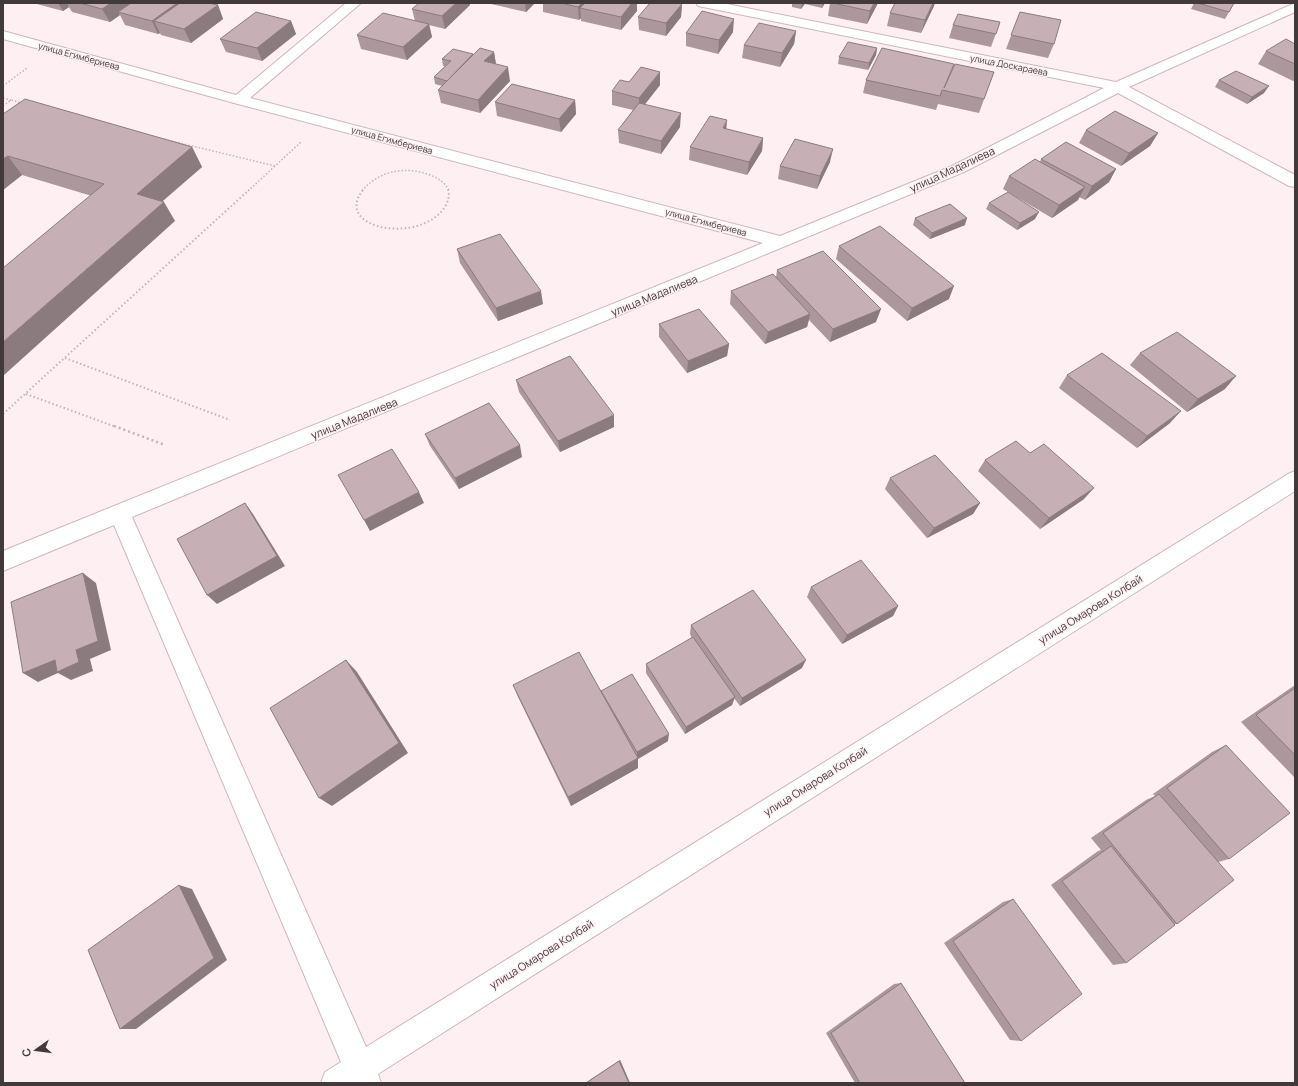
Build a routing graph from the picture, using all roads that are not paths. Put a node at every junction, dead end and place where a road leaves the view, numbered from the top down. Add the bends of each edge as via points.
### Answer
1 (354, 3) edge
2 (703, 3) edge
3 (1295, 7) edge
4 (3, 35) edge
5 (1118, 86) junction
6 (239, 100) junction
7 (1295, 182) edge
8 (782, 242) junction
9 (1295, 480) edge
10 (120, 514) junction
11 (3, 561) edge
12 (363, 1075) edge
13 (336, 1083) edge

1 - 6 street
2 - 5 street, улица Доскараева
3 - 5 street, улица Мадалиева
4 - 6 street, улица Егимбериева
5 - 7 street, улица Доскараева
5 - 8 street, улица Мадалиева via 958,169
6 - 8 street, улица Егимбериева
8 - 10 street, улица Мадалиева
9 - 12 street, улица Омарова Колбай
10 - 11 street, улица Мадалиева
10 - 12 street
12 - 13 street, улица Омарова Колбай

